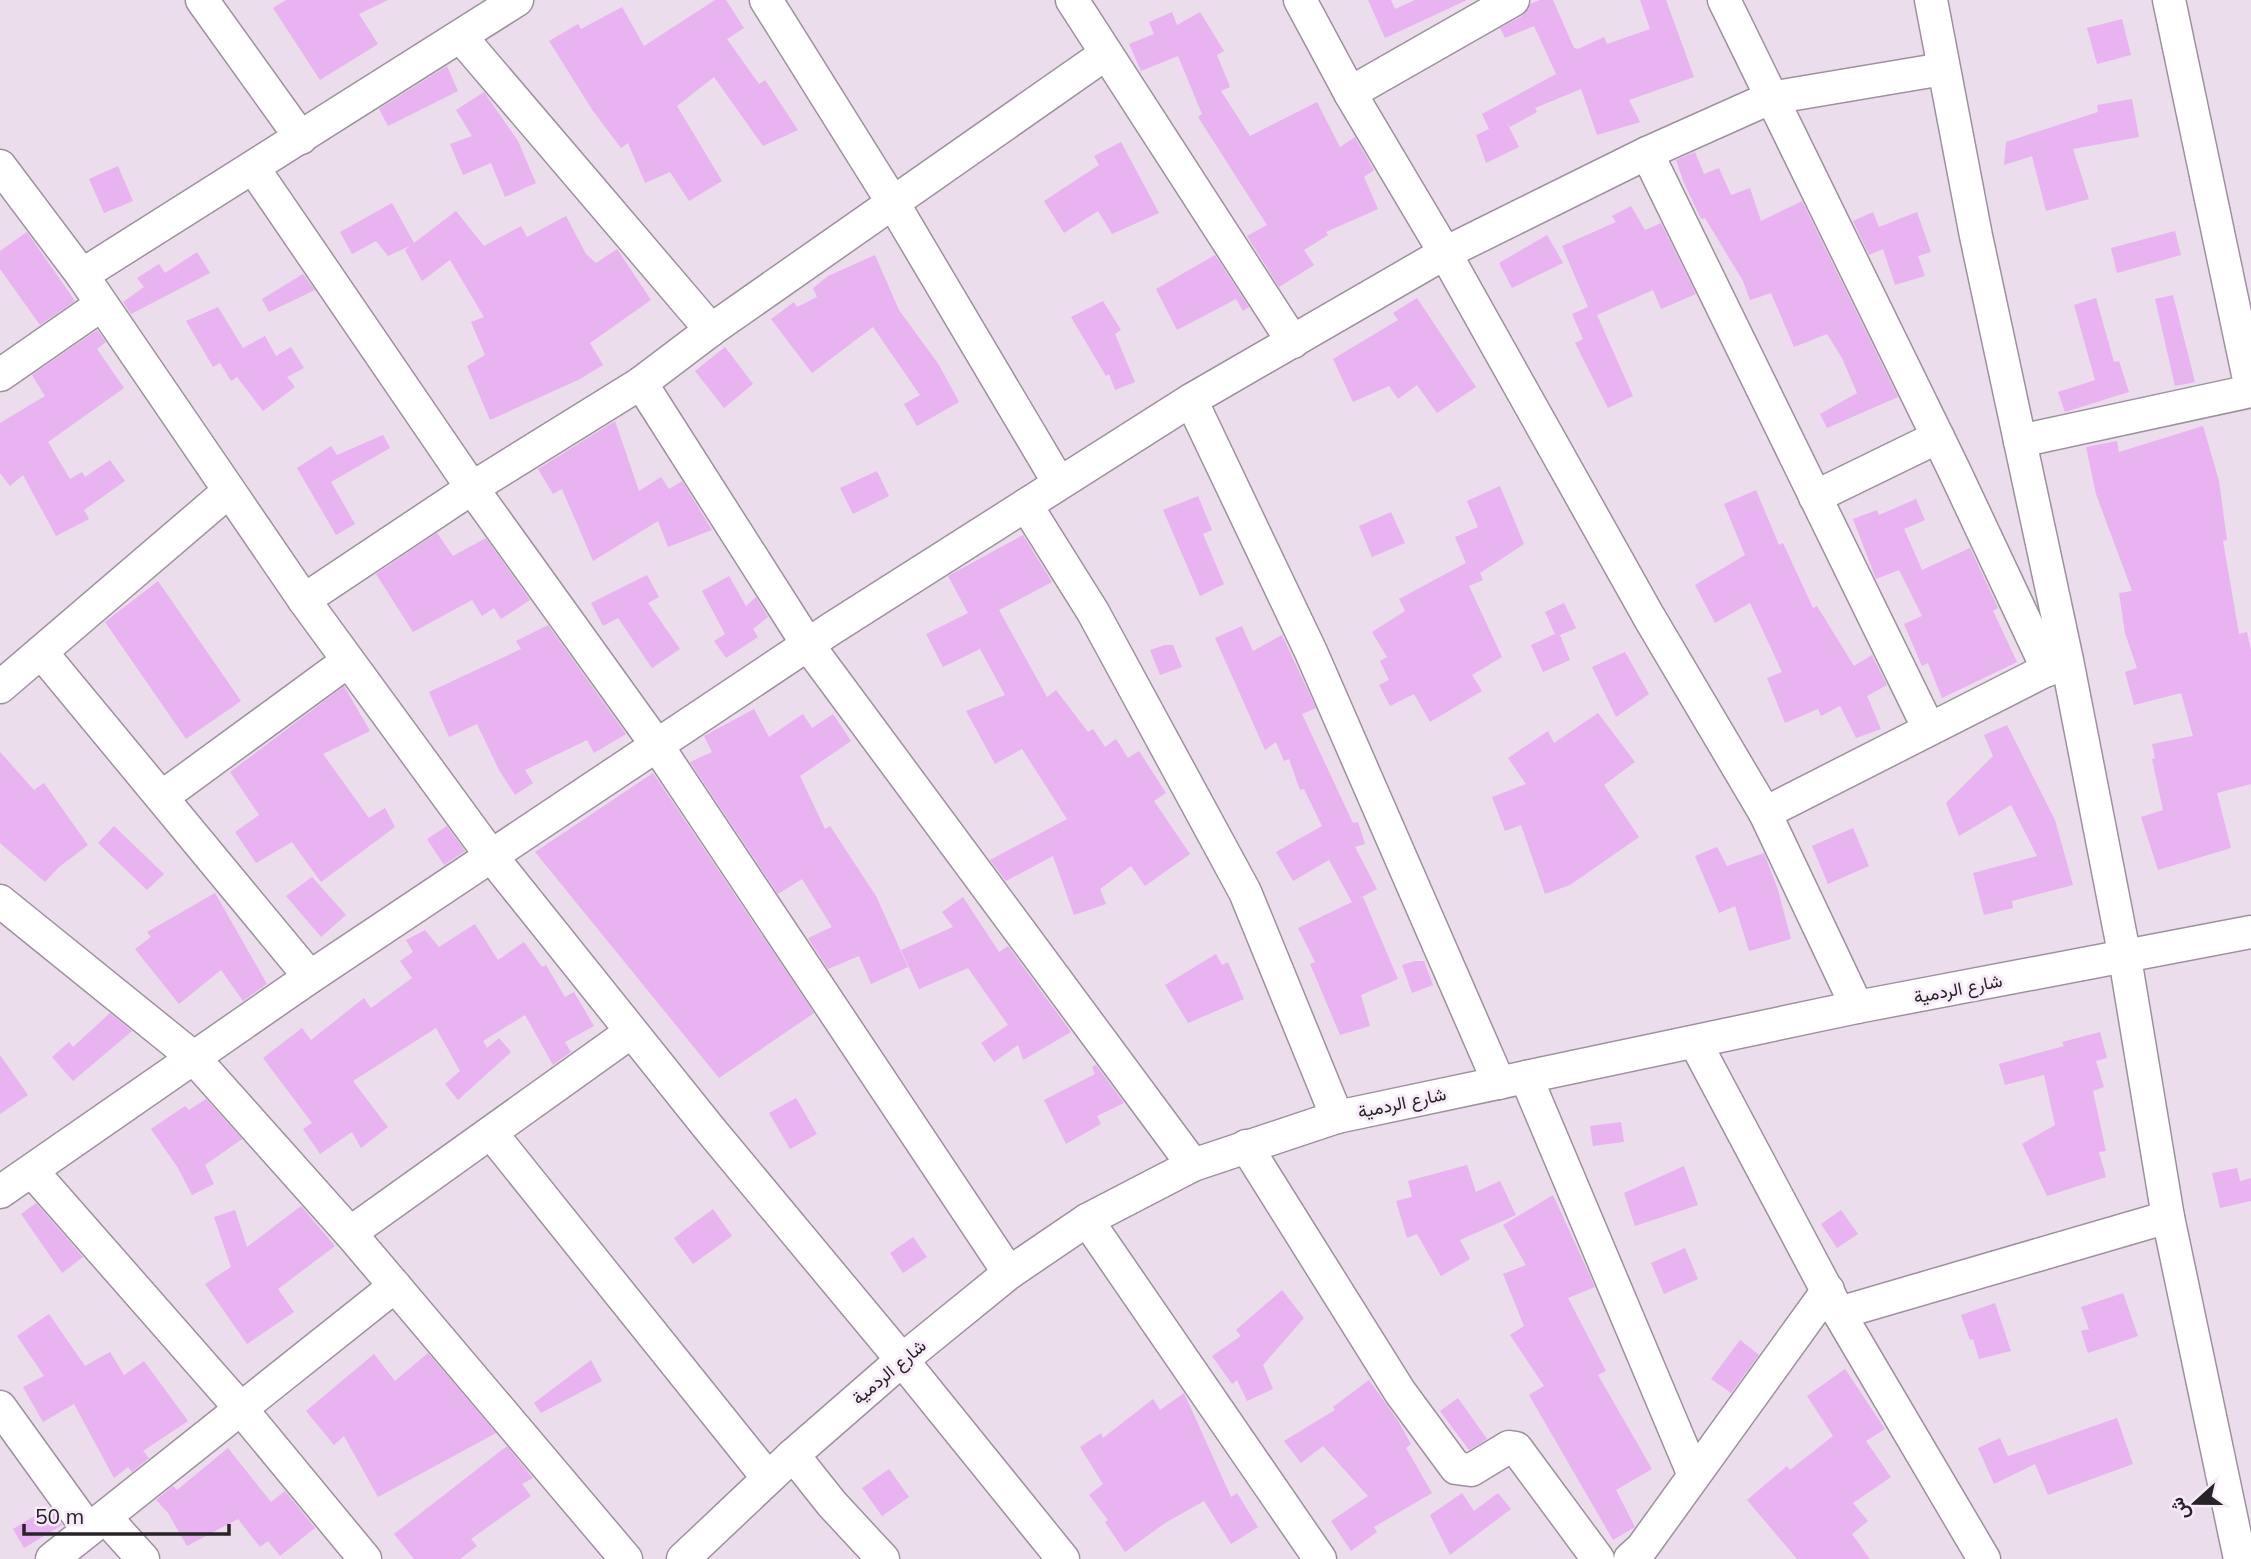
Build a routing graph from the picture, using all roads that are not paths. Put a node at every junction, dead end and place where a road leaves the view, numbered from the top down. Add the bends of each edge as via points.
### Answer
1 (202, 0) edge
2 (517, 0) edge
3 (766, 0) edge
4 (1072, 0) edge
5 (1300, 0) edge
6 (1513, 0) edge
7 (1724, 0) edge
8 (1931, 0) edge
9 (2169, 0) edge
10 (481, 9) edge
11 (461, 37) junction
12 (1104, 55) junction
13 (1943, 69) junction
14 (1350, 93) junction
15 (1770, 98) junction
16 (301, 138) junction
17 (1647, 153) junction
18 (0, 166) edge
19 (254, 169) junction
20 (893, 203) junction
21 (1445, 253) junction
22 (82, 275) junction
23 (100, 305) junction
24 (711, 330) junction
25 (1293, 342) junction
26 (0, 375) edge
27 (642, 383) junction
28 (2251, 390) edge
29 (1191, 400) junction
30 (1938, 437) junction
31 (2020, 441) junction
32 (1059, 483) junction
33 (472, 488) junction
34 (229, 491) junction
35 (1815, 497) junction
36 (1026, 505) junction
37 (304, 600) junction
38 (807, 645) junction
39 (41, 652) junction
40 (348, 661) junction
41 (2057, 665) junction
42 (0, 687) edge
43 (1929, 729) junction
44 (656, 744) junction
45 (162, 797) junction
46 (1765, 813) junction
47 (492, 857) junction
48 (6, 914) edge
49 (2251, 932) edge
50 (2125, 958) junction
51 (310, 976) junction
52 (1857, 1007) junction
53 (631, 1032) junction
54 (1695, 1042) junction
55 (193, 1057) junction
56 (1513, 1080) junction
57 (1337, 1117) junction
58 (491, 1133) junction
59 (1246, 1146) junction
60 (1193, 1165) junction
61 (32, 1171) junction
62 (0, 1192) edge
63 (2168, 1217) junction
64 (1087, 1220) junction
65 (350, 1233) junction
66 (1009, 1273) junction
67 (394, 1286) junction
68 (1834, 1301) junction
69 (902, 1360) junction
70 (0, 1407) edge
71 (241, 1409) junction
72 (793, 1455) junction
73 (1693, 1473) junction
74 (768, 1478) junction
75 (97, 1524) junction
76 (2243, 1546) edge
77 (1641, 1556) edge
78 (52, 1559) edge
79 (143, 1559) edge
80 (365, 1559) edge
81 (626, 1559) edge
82 (684, 1559) edge
83 (883, 1559) edge
84 (1063, 1559) edge
85 (1320, 1559) edge
86 (1598, 1559) edge
87 (1984, 1559) edge

1 - 16 street
2 - 10 street
3 - 20 street
4 - 12 street
5 - 14 street
6 - 14 street
7 - 15 street
8 - 13 street
9 - 28 street
10 - 11 street
11 - 16 street
11 - 24 street
12 - 20 street
12 - 25 street
13 - 15 street
13 - 31 street
14 - 21 street
15 - 17 street
15 - 30 street
16 - 19 street
17 - 21 street
17 - 35 street
18 - 22 street
19 - 22 street
19 - 33 street
20 - 24 street
20 - 32 street
21 - 25 street
21 - 46 street
22 - 23 street
23 - 26 street
23 - 34 street
24 - 27 street
25 - 29 street
27 - 33 street
27 - 38 street
28 - 31 street
29 - 32 street
29 - 56 street
30 - 35 street
30 - 41 street
31 - 41 street
32 - 36 street
33 - 37 street
33 - 44 street
34 - 37 street
34 - 39 street
35 - 43 street
36 - 38 street
36 - 57 street via 1093,612 1245,892
37 - 40 street
38 - 44 street
38 - 60 street
39 - 42 street
39 - 45 street
40 - 45 street
40 - 47 street
41 - 43 street
41 - 50 street
43 - 46 street
44 - 47 street
44 - 66 street
45 - 51 street
46 - 52 street
47 - 51 street
47 - 53 street
48 - 55 street
49 - 50 street, شارع الردمية
50 - 52 street, شارع الردمية
50 - 63 street
51 - 55 street
52 - 54 street, شارع الردمية
53 - 58 street
53 - 69 street
54 - 56 street, شارع الردمية
54 - 68 street
55 - 61 street
55 - 65 street
56 - 57 street, شارع الردمية
56 - 73 street
57 - 59 street, شارع الردمية
58 - 65 street
58 - 74 street
59 - 60 street, شارع الردمية
59 - 86 street via 1401,1392 1456,1468 1471,1470 1509,1447 1516,1448
60 - 64 street, شارع الردمية
61 - 62 street
61 - 71 street
63 - 68 street
63 - 76 street
64 - 66 street, شارع الردمية
64 - 85 street
65 - 67 street
66 - 69 street, شارع الردمية
67 - 71 street
67 - 81 street
68 - 73 street
68 - 87 street
69 - 72 street, شارع الردمية
69 - 84 street
70 - 75 street
71 - 75 street
71 - 80 street
72 - 74 street, شارع الردمية
72 - 83 street
73 - 77 street
74 - 82 street, شارع الردمية
75 - 78 street
75 - 79 street

